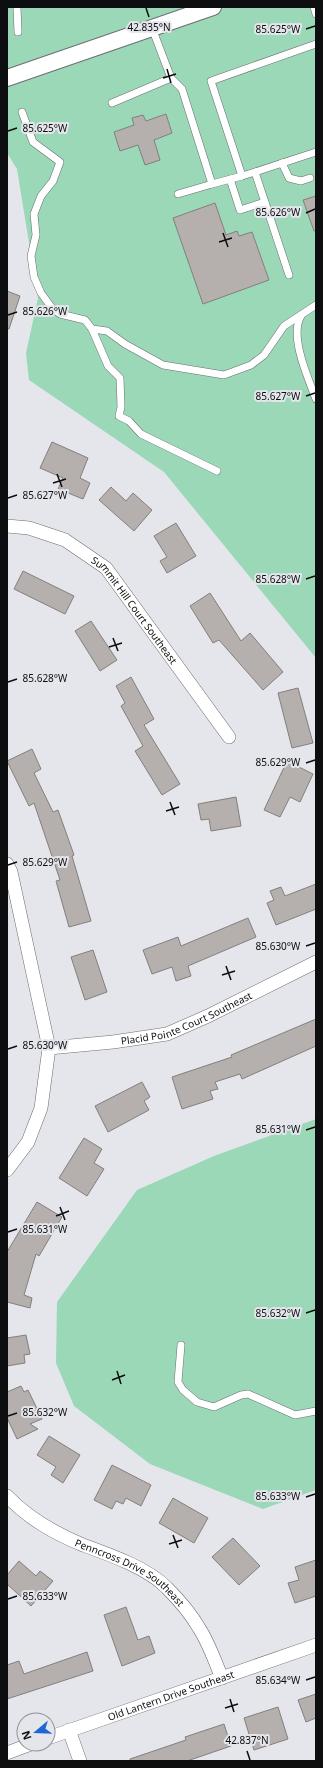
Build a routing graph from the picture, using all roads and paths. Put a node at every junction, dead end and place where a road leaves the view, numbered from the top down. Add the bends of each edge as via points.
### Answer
1 (17, 7) edge
2 (213, 7) edge
3 (314, 7) edge
4 (316, 14) edge
5 (152, 28) junction
6 (18, 32) dead end
7 (316, 44) edge
8 (7, 78) edge
9 (171, 78) junction
10 (112, 103) dead end
11 (22, 112) dead end
12 (316, 152) edge
13 (282, 163) junction
14 (255, 172) junction
15 (242, 176) junction
16 (310, 178) dead end
17 (230, 179) junction
18 (212, 184) junction
19 (178, 194) dead end
20 (265, 202) junction
21 (289, 275) dead end
22 (316, 305) edge
23 (303, 314) junction
24 (92, 329) junction
25 (316, 400) edge
26 (216, 471) dead end
27 (7, 526) edge
28 (229, 737) dead end
29 (7, 864) edge
30 (316, 962) edge
31 (49, 1048) junction
32 (7, 1170) edge
33 (181, 1345) dead end
34 (316, 1411) edge
35 (7, 1496) edge
36 (316, 1646) edge
37 (222, 1678) junction
38 (69, 1730) junction
39 (56, 1735) edge
40 (80, 1761) edge

1 - 6 lane
2 - 5 street
3 - 4 lane
5 - 8 street
5 - 9 lane
7 - 15 lane via 212,81
9 - 10 lane
9 - 18 lane via 182,89
11 - 24 lane via 33,142 60,162 53,181 41,196 34,214 36,235 31,256 34,277 52,308 60,314 85,320
12 - 13 lane
13 - 14 lane
13 - 16 lane via 289,178 301,181
14 - 15 lane
14 - 20 lane
15 - 17 lane
17 - 18 lane
17 - 20 lane via 240,210
18 - 19 lane
20 - 21 lane
22 - 23 lane
23 - 24 lane via 284,326 264,355 251,365 224,375 163,365 106,331
23 - 25 lane via 296,332
24 - 26 lane via 108,366 120,378 119,416 129,421 141,434
27 - 28 street, Summit Hill Court Southeast via 29,528 65,540 106,568
29 - 31 street via 21,916
30 - 31 street, Placid Pointe Court Southeast via 167,1034
31 - 32 street via 41,1108 28,1142
33 - 34 lane via 178,1382 197,1402 214,1407 237,1396 248,1394 295,1415
35 - 37 street, Penncross Drive Southeast via 20,1510 46,1528 113,1555 166,1587 199,1628
36 - 37 street, Old Lantern Drive Southeast
37 - 38 street, Old Lantern Drive Southeast
38 - 39 street, Old Lantern Drive Southeast
38 - 40 street

